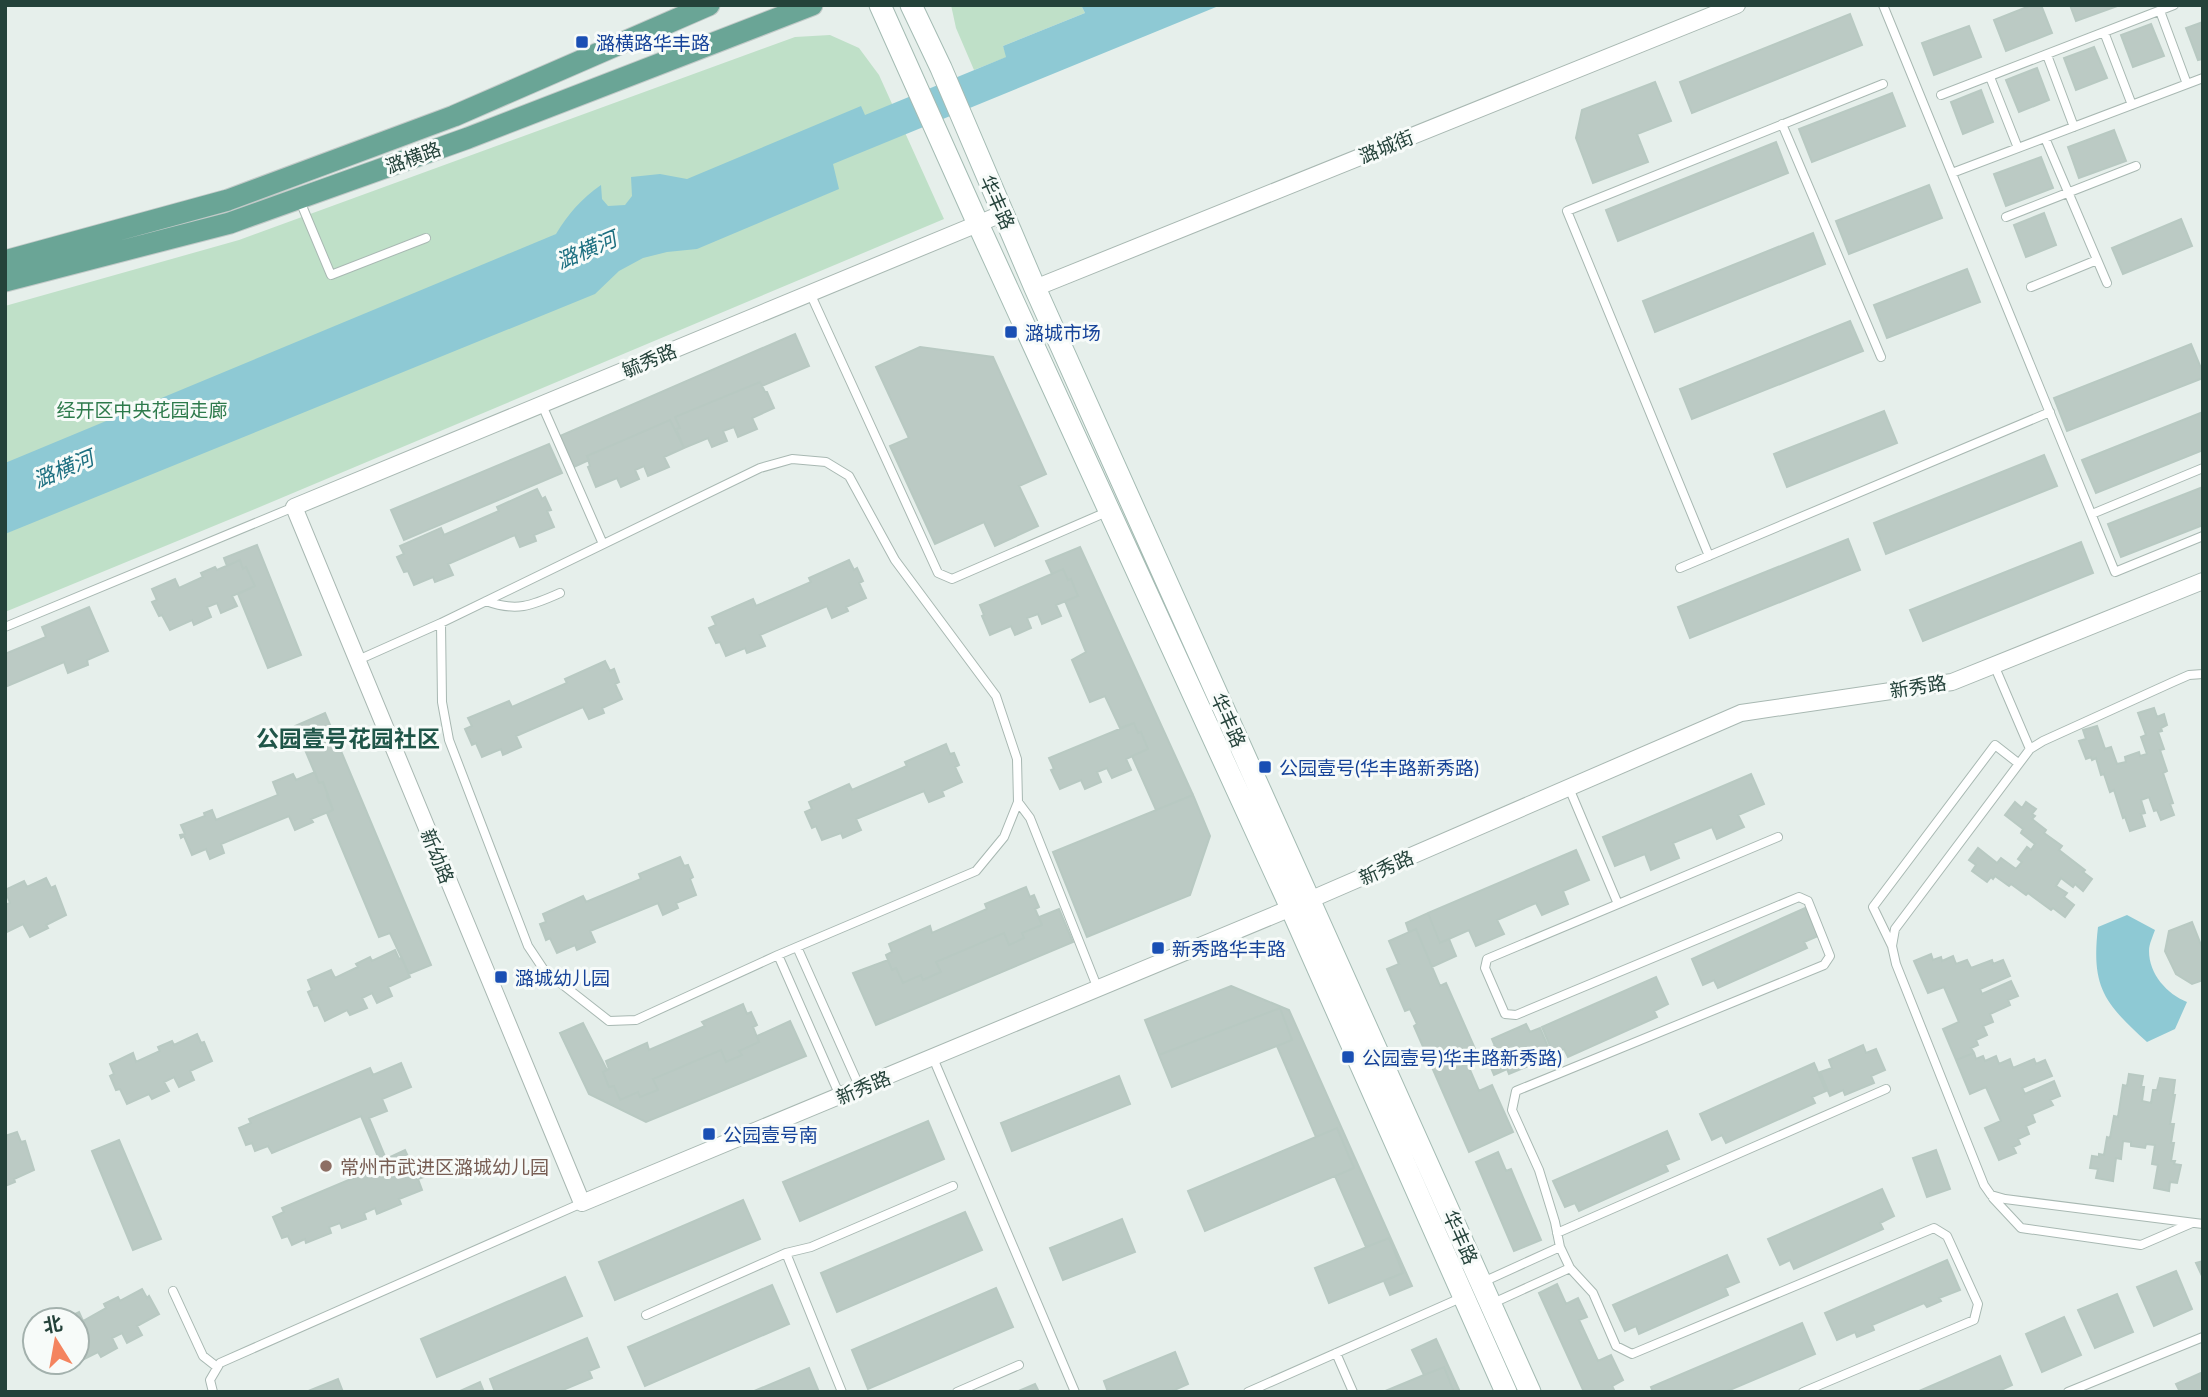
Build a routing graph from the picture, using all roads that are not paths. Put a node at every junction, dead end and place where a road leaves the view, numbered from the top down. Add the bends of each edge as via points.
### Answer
1 (709, 5) edge
2 (811, 5) edge
3 (880, 5) edge
4 (911, 5) edge
5 (1737, 5) edge
6 (1883, 5) edge
7 (2174, 5) edge
8 (2160, 11) junction
9 (2104, 32) junction
10 (2047, 55) junction
11 (1990, 76) junction
12 (2203, 78) edge
13 (1883, 83) dead end
14 (2187, 84) junction
15 (1941, 95) dead end
16 (2132, 105) junction
17 (1782, 124) junction
18 (2074, 127) junction
19 (2045, 138) junction
20 (2018, 148) junction
21 (2136, 166) dead end
22 (1952, 173) junction
23 (2068, 193) junction
24 (299, 198) junction
25 (1004, 213) junction
26 (2006, 217) dead end
27 (978, 224) junction
28 (426, 237) dead end
29 (2097, 260) junction
30 (5, 261) edge
31 (5, 281) edge
32 (2107, 283) dead end
33 (1035, 288) junction
34 (2031, 288) dead end
35 (810, 293) junction
36 (1881, 357) dead end
37 (542, 405) junction
38 (2050, 412) junction
39 (2203, 468) edge
40 (294, 508) junction
41 (1109, 511) junction
42 (2092, 514) junction
43 (2203, 536) edge
44 (603, 544) junction
45 (1709, 556) junction
46 (1680, 568) dead end
47 (2203, 581) edge
48 (559, 593) dead end
49 (486, 601) junction
50 (441, 623) junction
51 (5, 628) edge
52 (357, 660) junction
53 (1994, 665) junction
54 (2203, 674) edge
55 (2030, 749) junction
56 (2018, 763) junction
57 (1569, 788) junction
58 (1018, 802) junction
59 (1778, 837) dead end
60 (1300, 904) junction
61 (1618, 904) junction
62 (1892, 946) junction
63 (797, 947) junction
64 (778, 955) junction
65 (1098, 989) junction
66 (933, 1058) junction
67 (860, 1088) junction
68 (1886, 1089) dead end
69 (840, 1096) junction
70 (953, 1186) dead end
71 (1991, 1195) junction
72 (582, 1203) junction
73 (2198, 1224) edge
74 (1557, 1233) junction
75 (1560, 1247) junction
76 (786, 1253) junction
77 (1570, 1268) junction
78 (1481, 1283) junction
79 (173, 1291) dead end
80 (1464, 1297) junction
81 (1491, 1304) junction
82 (646, 1315) dead end
83 (2203, 1337) edge
84 (1336, 1353) junction
85 (1019, 1365) dead end
86 (217, 1367) junction
87 (213, 1392) edge
88 (842, 1392) edge
89 (957, 1392) edge
90 (1075, 1392) edge
91 (1248, 1392) edge
92 (1353, 1392) edge
93 (1506, 1392) edge
94 (1530, 1392) edge
95 (1803, 1392) edge
96 (2068, 1392) edge

1 - 30 main road, 潞横路 via 454,116 228,200
2 - 24 main road, 潞横路
3 - 27 street, 华丰路
4 - 25 street, 华丰路
5 - 33 street, 潞城街
6 - 22 lane
7 - 8 lane
8 - 9 lane
8 - 14 lane
9 - 10 lane
9 - 16 lane
10 - 11 lane
10 - 18 lane
11 - 15 lane
11 - 20 lane
12 - 14 lane
13 - 17 lane
14 - 16 lane
16 - 18 lane
17 - 36 lane
17 - 45 lane via 1567,211
18 - 19 lane
19 - 20 lane
19 - 23 lane
20 - 22 lane
21 - 23 lane
22 - 38 lane
23 - 26 lane
23 - 29 lane
24 - 28 lane via 331,275
24 - 31 main road, 潞横路 via 230,223
25 - 27 street, 毓秀路
25 - 33 street, 华丰路
27 - 35 street, 毓秀路
27 - 41 street, 华丰路
29 - 32 lane
29 - 34 lane
33 - 60 street, 华丰路
35 - 37 street, 毓秀路
35 - 41 lane via 938,573 952,579
37 - 40 street, 毓秀路
37 - 44 lane
38 - 42 lane
38 - 45 lane
39 - 42 lane
40 - 51 lane
40 - 52 street, 新幼路
41 - 60 street, 华丰路
42 - 43 lane via 2115,572
44 - 49 lane
44 - 58 lane via 760,468 792,459 825,462 849,476 895,560 996,696 1017,759
45 - 46 lane
47 - 53 street, 新秀路
48 - 49 lane via 523,607
49 - 50 lane
50 - 52 lane
50 - 64 lane via 442,702 449,740 528,946 544,970 610,1021 636,1020
52 - 72 street, 新幼路
53 - 55 lane
53 - 57 street, 新秀路 via 1952,682 1741,713
54 - 55 lane via 2189,675
55 - 56 lane
56 - 62 lane via 1895,929
56 - 62 lane via 1995,745 1873,907
57 - 60 street, 新秀路
57 - 61 lane
58 - 63 lane via 1003,837 976,871
58 - 65 lane via 1030,818
59 - 61 lane
60 - 65 street, 新秀路
60 - 78 street, 华丰路
60 - 80 street, 华丰路
61 - 74 lane via 1487,959 1485,968 1505,1014 1516,1015 1799,897 1808,901 1830,957 1824,965 1516,1091 1511,1110 1539,1170
62 - 71 lane
63 - 64 lane
63 - 67 lane
64 - 69 lane
65 - 66 street, 新秀路
66 - 67 street, 新秀路
66 - 90 lane
67 - 69 street, 新秀路
68 - 74 lane
69 - 72 street, 新秀路
70 - 76 lane via 811,1247
71 - 73 lane
71 - 73 lane via 2021,1228 2141,1245
72 - 86 lane
74 - 75 lane
75 - 77 lane
75 - 78 lane
76 - 82 lane
76 - 88 lane
77 - 81 lane
77 - 95 lane via 1593,1293 1616,1346 1632,1354 1934,1228 1947,1236 1978,1304 1974,1320
78 - 81 street, 华丰路
79 - 86 lane via 203,1356
80 - 84 lane
80 - 93 street, 华丰路
81 - 94 street, 华丰路
83 - 96 lane
84 - 91 lane
84 - 92 lane
85 - 89 lane
86 - 87 lane via 210,1380

